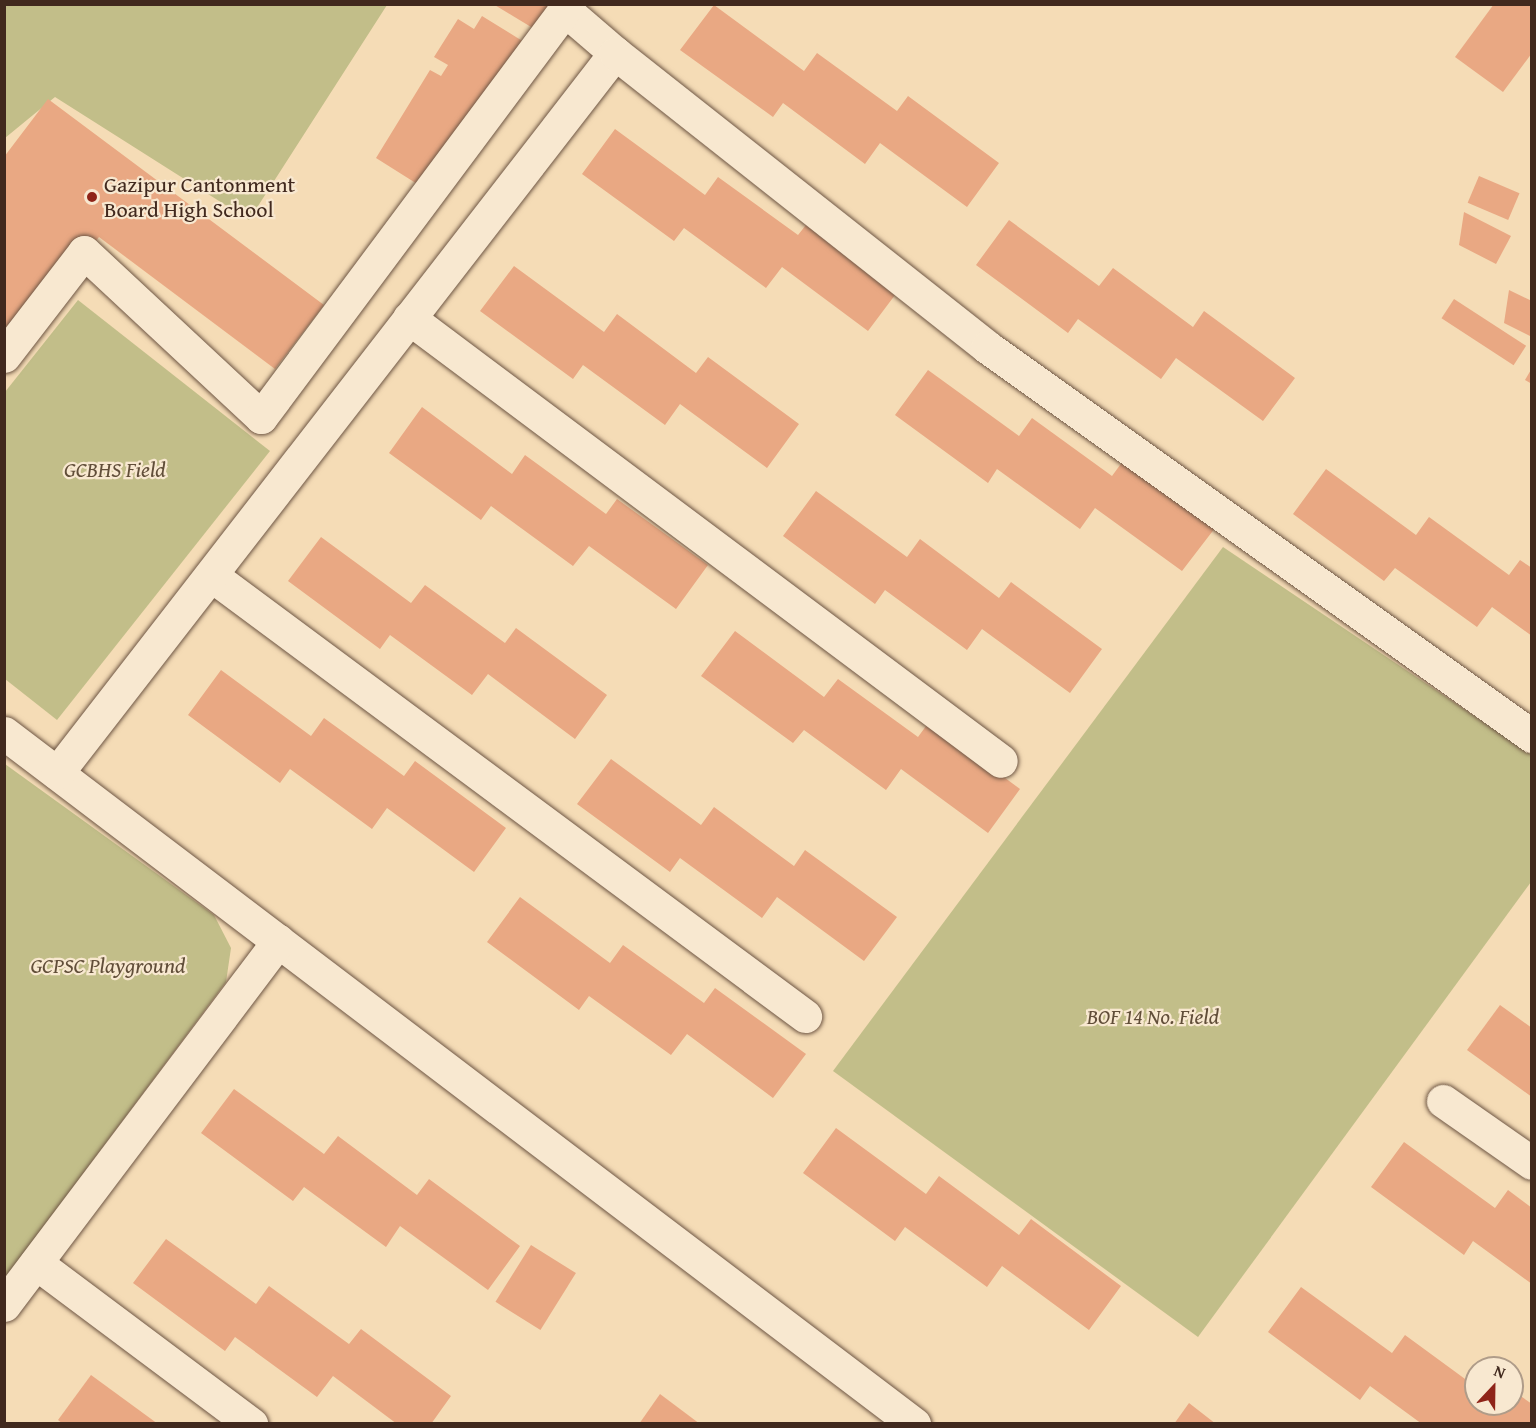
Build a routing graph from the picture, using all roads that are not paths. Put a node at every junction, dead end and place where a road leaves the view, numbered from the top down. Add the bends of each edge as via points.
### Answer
1 (567, 7) edge
2 (615, 53) junction
3 (409, 318) junction
4 (4, 356) edge
5 (211, 575) junction
6 (4, 733) edge
7 (1532, 736) edge
8 (1001, 761) dead end
9 (57, 773) junction
10 (278, 941) junction
11 (805, 1016) dead end
12 (1443, 1101) dead end
13 (1532, 1163) edge
14 (36, 1263) junction
15 (4, 1305) edge
16 (251, 1424) edge
17 (914, 1424) edge

1 - 2 street
1 - 4 street via 261,417 84,252
2 - 3 street
2 - 7 street via 987,347
3 - 5 street
3 - 8 street
5 - 9 street
5 - 11 street
6 - 9 street
9 - 10 street
10 - 14 street
10 - 17 street
12 - 13 street
14 - 15 street
14 - 16 street

